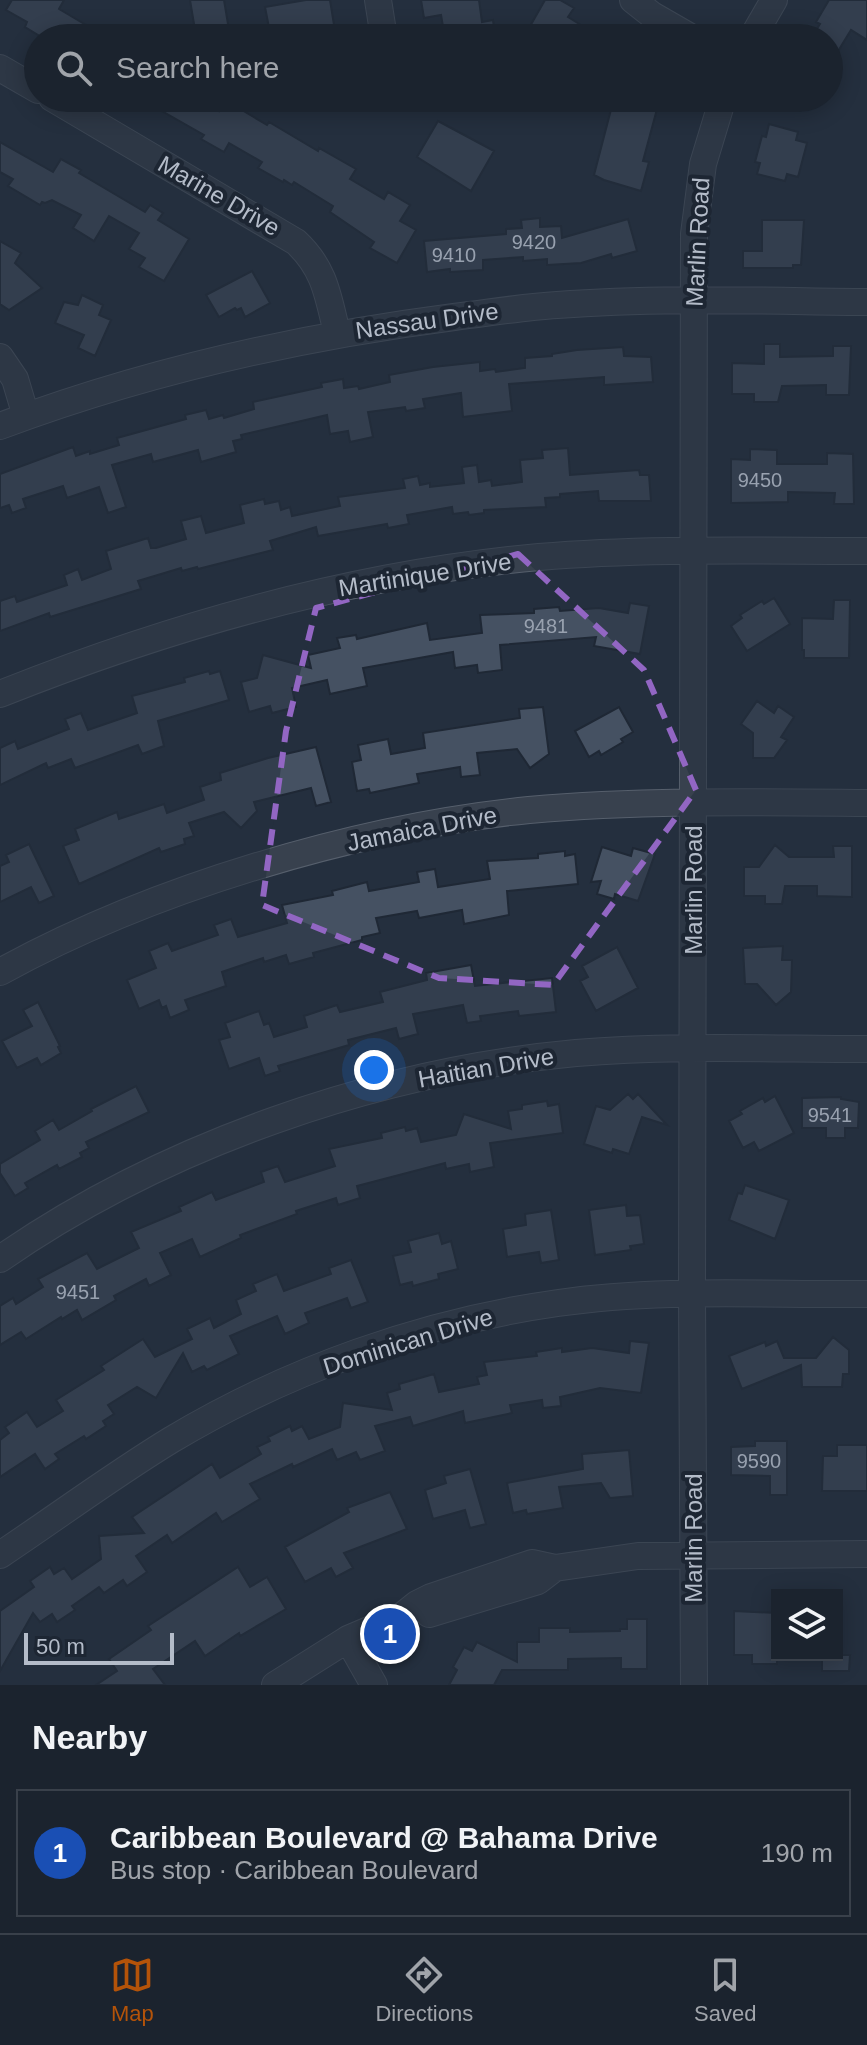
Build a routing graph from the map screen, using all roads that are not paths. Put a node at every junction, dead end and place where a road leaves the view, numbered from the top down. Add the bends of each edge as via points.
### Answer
1 (378, 0) edge
2 (633, 0) edge
3 (774, 0) edge
4 (382, 24) edge
5 (668, 24) edge
6 (760, 24) edge
7 (0, 68) edge
8 (24, 82) edge
9 (76, 112) edge
10 (719, 112) edge
11 (694, 302) junction
12 (867, 302) edge
13 (337, 333) junction
14 (0, 357) edge
15 (26, 416) junction
16 (0, 426) edge
17 (867, 551) edge
18 (694, 552) junction
19 (0, 694) edge
20 (694, 803) junction
21 (867, 803) edge
22 (0, 972) edge
23 (694, 1049) junction
24 (867, 1049) edge
25 (0, 1259) edge
26 (867, 1294) edge
27 (692, 1295) junction
28 (867, 1554) edge
29 (0, 1555) edge
30 (694, 1555) junction
31 (348, 1639) junction
32 (275, 1685) edge
33 (374, 1685) edge
34 (694, 1685) edge

1 - 4 street
2 - 5 street
3 - 6 street
7 - 8 street
9 - 13 street, Marine Drive via 296,242 319,269
10 - 11 street, Marlin Road via 698,197
11 - 12 street, Nassau Drive
11 - 13 street, Nassau Drive via 556,305
11 - 18 street, Marlin Road
13 - 15 street, Nassau Drive via 160,373
14 - 15 street via 15,379
15 - 16 street, Nassau Drive
17 - 18 street, Martinique Drive
18 - 19 street, Martinique Drive via 541,557 351,585 159,635
18 - 20 street, Marlin Road
20 - 21 street, Jamaica Drive
20 - 22 street, Jamaica Drive via 512,812 321,849 134,910
20 - 23 street, Marlin Road
23 - 24 street, Haitian Drive
23 - 25 street, Haitian Drive via 553,1056 360,1094 186,1156
23 - 27 street, Marlin Road
26 - 27 street, Dominican Drive
27 - 29 street, Dominican Drive via 557,1303 437,1329 344,1358 173,1439
27 - 30 street, Marlin Road
28 - 30 street
30 - 31 street via 638,1556 555,1568 538,1581 422,1616 402,1616
30 - 34 street, Marlin Road
31 - 32 street
31 - 33 street

